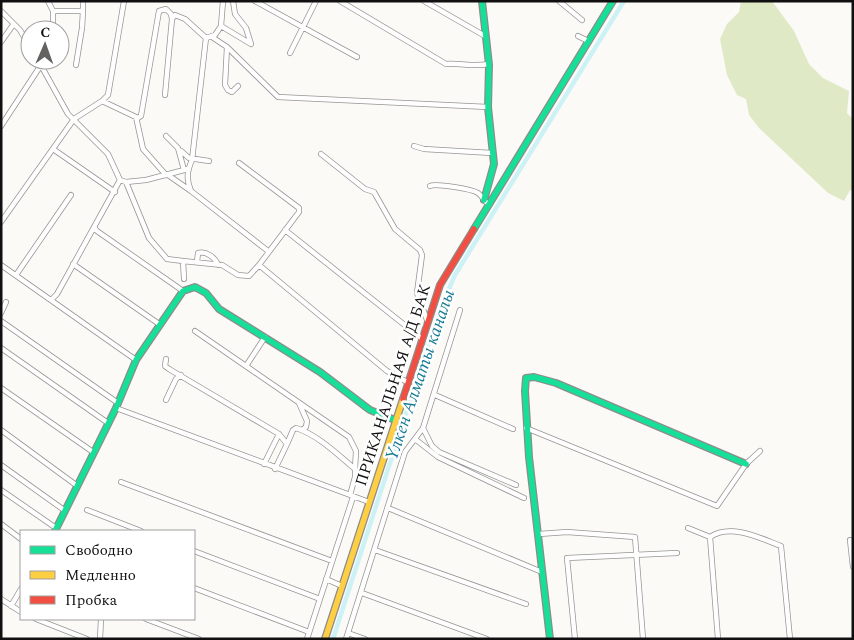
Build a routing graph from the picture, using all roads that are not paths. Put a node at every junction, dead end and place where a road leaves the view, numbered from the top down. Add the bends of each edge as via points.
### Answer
1 (42, 1) edge
2 (48, 1) edge
3 (83, 1) edge
4 (124, 1) edge
5 (223, 1) edge
6 (234, 1) edge
7 (255, 1) edge
8 (316, 1) edge
9 (340, 1) edge
10 (424, 1) edge
11 (482, 1) edge
12 (559, 1) edge
13 (613, 1) edge
14 (52, 9) junction
15 (82, 11) junction
16 (1, 12) edge
17 (172, 19) junction
18 (53, 20) edge
19 (582, 20) dead end
20 (13, 25) junction
21 (221, 26) junction
22 (302, 28) junction
23 (20, 30) edge
24 (212, 36) junction
25 (485, 36) junction
26 (578, 36) dead end
27 (206, 38) junction
28 (588, 41) junction
29 (1, 42) edge
30 (227, 47) junction
31 (290, 53) dead end
32 (357, 57) dead end
33 (489, 64) junction
34 (76, 65) dead end
35 (38, 70) edge
36 (44, 70) edge
37 (238, 86) dead end
38 (165, 95) dead end
39 (102, 101) junction
40 (488, 107) junction
41 (136, 118) junction
42 (74, 119) junction
43 (1, 126) edge
44 (166, 136) dead end
45 (414, 146) dead end
46 (178, 148) junction
47 (53, 149) junction
48 (492, 153) junction
49 (321, 154) dead end
50 (192, 158) junction
51 (209, 161) dead end
52 (239, 163) dead end
53 (186, 170) junction
54 (167, 175) junction
55 (120, 180) junction
56 (126, 182) junction
57 (430, 186) dead end
58 (191, 191) junction
59 (115, 192) junction
60 (71, 195) dead end
61 (487, 202) junction
62 (1, 222) edge
63 (94, 227) junction
64 (285, 230) junction
65 (268, 251) junction
66 (184, 261) junction
67 (197, 262) junction
68 (73, 264) junction
69 (1, 265) edge
70 (218, 265) junction
71 (259, 265) junction
72 (16, 275) junction
73 (184, 279) dead end
74 (184, 291) junction
75 (51, 300) junction
76 (6, 302) dead end
77 (460, 310) dead end
78 (1, 313) edge
79 (427, 320) junction
80 (1, 321) edge
81 (159, 324) junction
82 (195, 331) dead end
83 (265, 337) junction
84 (421, 338) junction
85 (1, 348) edge
86 (166, 359) dead end
87 (136, 360) junction
88 (246, 366) junction
89 (181, 375) junction
90 (407, 382) junction
91 (1, 388) edge
92 (435, 394) junction
93 (166, 400) dead end
94 (298, 402) junction
95 (117, 406) junction
96 (395, 420) junction
97 (108, 423) junction
98 (423, 428) junction
99 (526, 428) junction
100 (513, 429) dead end
101 (1, 430) edge
102 (302, 430) junction
103 (279, 434) junction
104 (415, 439) junction
105 (287, 444) junction
106 (760, 451) dead end
107 (93, 452) junction
108 (264, 464) junction
109 (746, 464) junction
110 (1, 466) edge
111 (275, 469) junction
112 (355, 469) junction
113 (121, 482) dead end
114 (76, 484) junction
115 (516, 485) dead end
116 (1, 490) edge
117 (352, 496) junction
118 (524, 498) dead end
119 (369, 502) junction
120 (388, 508) junction
121 (64, 510) junction
122 (87, 510) dead end
123 (1, 524) edge
124 (688, 528) dead end
125 (56, 530) edge
126 (138, 530) edge
127 (539, 534) junction
128 (20, 537) edge
129 (710, 537) junction
130 (850, 540) dead end
131 (375, 550) junction
132 (195, 551) edge
133 (677, 553) dead end
134 (635, 554) junction
135 (332, 561) junction
136 (853, 567) edge
137 (542, 572) junction
138 (326, 579) junction
139 (342, 586) junction
140 (195, 588) edge
141 (20, 591) edge
142 (362, 593) junction
143 (1, 599) edge
144 (320, 599) junction
145 (526, 604) dead end
146 (11, 606) junction
147 (20, 611) edge
148 (39, 620) edge
149 (102, 620) edge
150 (149, 620) edge
151 (309, 632) junction
152 (348, 632) junction
153 (87, 639) edge
154 (100, 639) edge
155 (199, 639) edge
156 (307, 639) edge
157 (325, 639) edge
158 (346, 639) edge
159 (365, 639) edge
160 (487, 639) edge
161 (550, 639) edge
162 (576, 639) edge
163 (644, 639) edge
164 (718, 639) edge
165 (790, 639) edge

1 - 14 street
2 - 14 street
3 - 15 street
4 - 39 street via 108,95
5 - 21 street
6 - 21 street via 235,14 246,28 251,44
7 - 22 street
8 - 22 street
9 - 33 street via 446,64 474,67
10 - 25 street
11 - 25 street
12 - 19 street
13 - 28 street, ПРИКАНАЛЬНАЯ А/Д БАК
14 - 15 street
14 - 18 street
15 - 34 street
16 - 20 street
17 - 27 street via 179,15
17 - 38 street
17 - 41 street via 166,9 159,12 141,116
20 - 23 street
20 - 29 street
21 - 24 street
22 - 31 street
22 - 32 street
24 - 27 street
24 - 30 street
25 - 33 street
26 - 28 street
27 - 50 street
28 - 61 street, ПРИКАНАЛЬНАЯ А/Д БАК
30 - 37 street via 225,85 232,92
30 - 40 street via 278,97
33 - 40 street
35 - 43 street
36 - 42 street
39 - 41 street
39 - 42 street
40 - 48 street
41 - 54 street via 143,149
42 - 47 street
42 - 55 street via 108,154
44 - 46 street
45 - 48 street
46 - 50 street
46 - 53 street
47 - 59 street
47 - 62 street
48 - 61 street via 493,174 487,186
49 - 79 street via 374,192 395,229 420,250 417,293
50 - 51 street
50 - 53 street
52 - 64 street via 299,208
53 - 54 street
53 - 58 street
54 - 56 street
54 - 58 street
55 - 56 street
55 - 59 street
56 - 66 street via 149,238 167,259
57 - 61 street via 444,185 474,191
58 - 65 street
59 - 63 street
60 - 72 street
61 - 79 street, ПРИКАНАЛЬНАЯ А/Д БАК via 440,285
63 - 68 street
63 - 74 street
64 - 65 street
64 - 84 street
65 - 71 street
66 - 67 street
66 - 73 street
67 - 70 street
67 - 70 street via 198,253 204,252
68 - 75 street
68 - 81 street
69 - 72 street
70 - 71 street via 249,276
71 - 90 street via 387,371
72 - 75 street
74 - 81 street
74 - 83 street via 195,287 206,293 219,309
75 - 87 street
76 - 78 street
77 - 92 street
79 - 84 street, ПРИКАНАЛЬНАЯ А/Д БАК
80 - 95 street
81 - 87 street
82 - 88 street
83 - 88 street
83 - 96 street via 320,372 370,410
84 - 90 street, ПРИКАНАЛЬНАЯ А/Д БАК
85 - 97 street
86 - 89 street via 165,366
87 - 95 street
88 - 94 street
89 - 93 street
89 - 103 street
90 - 96 street, ПРИКАНАЛЬНАЯ А/Д БАК
91 - 107 street
92 - 98 street
92 - 100 street
94 - 102 street via 307,421
94 - 112 street via 349,436 356,451
95 - 97 street
95 - 108 street
96 - 119 street, ПРИКАНАЛЬНАЯ А/Д БАК
97 - 107 street
98 - 104 street
98 - 115 street via 439,452
99 - 109 street via 717,506
99 - 109 street via 524,381 534,377 556,383
99 - 127 street
101 - 114 street
102 - 105 street via 293,430
102 - 112 street
103 - 105 street
103 - 108 street
104 - 118 street via 438,457
104 - 120 street via 405,452
105 - 111 street
106 - 109 street
107 - 114 street
108 - 111 street
110 - 121 street
111 - 117 street
112 - 117 street
113 - 135 street
114 - 121 street
116 - 125 street
117 - 119 street
117 - 135 street
119 - 139 street, ПРИКАНАЛЬНАЯ А/Д БАК
120 - 131 street
120 - 137 street
121 - 125 street
122 - 126 street
123 - 128 street
124 - 129 street
127 - 134 street via 567,532 635,537
127 - 137 street
129 - 164 street
129 - 165 street via 716,532 734,531 781,546
130 - 136 street
131 - 142 street
131 - 145 street
132 - 144 street
133 - 134 street
134 - 162 street via 567,558
134 - 163 street
135 - 138 street
137 - 161 street
138 - 139 street
138 - 144 street
139 - 157 street, ПРИКАНАЛЬНАЯ А/Д БАК
140 - 151 street
141 - 146 street
142 - 152 street
142 - 160 street
143 - 146 street
144 - 151 street
146 - 147 street
148 - 153 street
149 - 154 street
150 - 155 street
151 - 156 street
152 - 158 street
152 - 159 street

